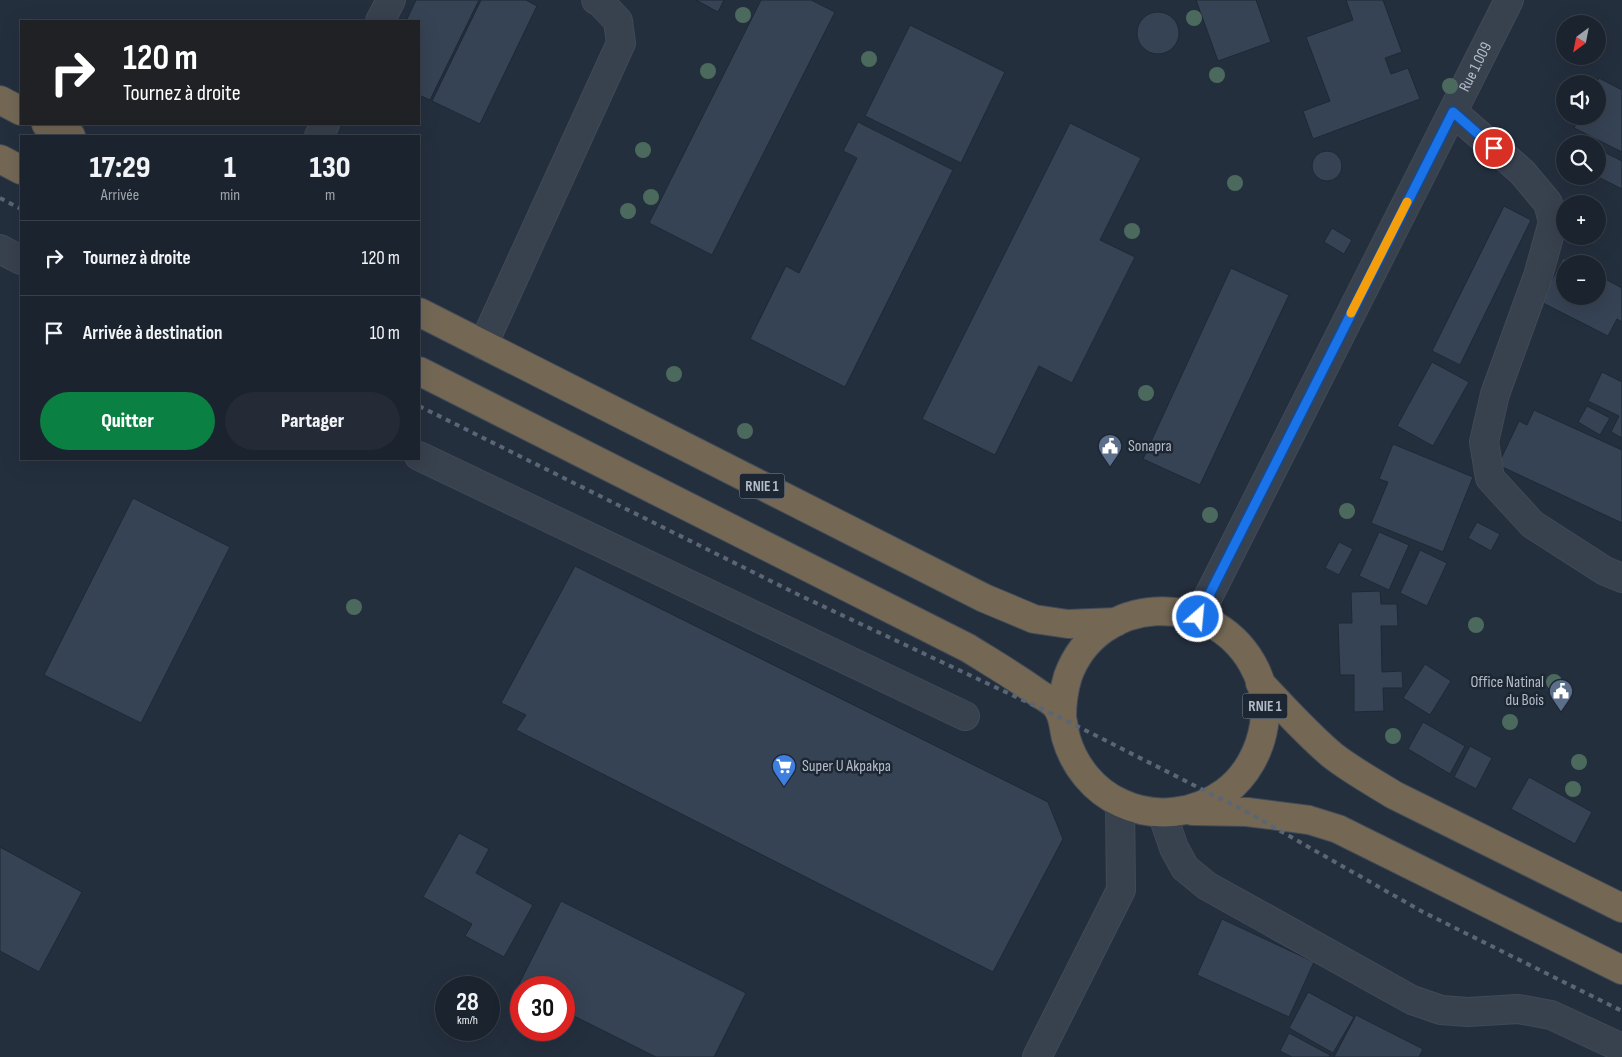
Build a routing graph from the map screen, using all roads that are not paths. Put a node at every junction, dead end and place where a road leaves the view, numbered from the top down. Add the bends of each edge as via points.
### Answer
1 (391, 0) edge
2 (596, 0) edge
3 (1509, 0) edge
4 (381, 20) edge
5 (0, 100) edge
6 (20, 110) edge
7 (1453, 112) junction
8 (48, 125) edge
9 (69, 135) edge
10 (0, 159) edge
11 (20, 169) edge
12 (0, 249) edge
13 (20, 259) edge
14 (420, 313) edge
15 (483, 345) junction
16 (420, 372) edge
17 (420, 456) edge
18 (1622, 578) edge
19 (1198, 617) junction
20 (1116, 622) junction
21 (1260, 683) junction
22 (965, 716) dead end
23 (1062, 717) junction
24 (1120, 803) junction
25 (1173, 812) junction
26 (1622, 908) edge
27 (1622, 970) edge
28 (1622, 1048) edge
29 (1036, 1057) edge

1 - 4 street
2 - 15 street via 618,21 621,43
3 - 7 street, Rue 1.009
5 - 6 highway
7 - 18 street via 1522,172 1548,203 1553,222 1538,276 1495,394 1484,442 1490,478 1532,524 1605,571
7 - 19 street, Rue 1.009
8 - 9 highway
10 - 11 highway
12 - 13 street
14 - 15 highway, RNIE 1
15 - 20 highway, RNIE 1 via 1034,620 1068,624
16 - 23 highway, RNIE 1 via 968,648 1056,705
17 - 22 street
19 - 20 highway, RNIE 1 via 1157,611 1142,612
19 - 21 highway, RNIE 1 via 1212,623 1237,642 1255,668
20 - 23 highway, RNIE 1 via 1092,639 1075,662 1064,688
21 - 25 highway, RNIE 1 via 1265,716 1262,737 1242,776 1206,803
21 - 26 highway, RNIE 1 via 1332,755 1365,777
23 - 24 highway, RNIE 1 via 1076,763 1091,782
24 - 25 highway, RNIE 1 via 1141,810
24 - 29 street via 1121,890
25 - 27 highway, RNIE 1 via 1247,812 1309,820 1338,829
25 - 28 street via 1174,848 1185,868 1207,886 1412,1000 1441,1010 1468,1012 1518,1008 1551,1015

